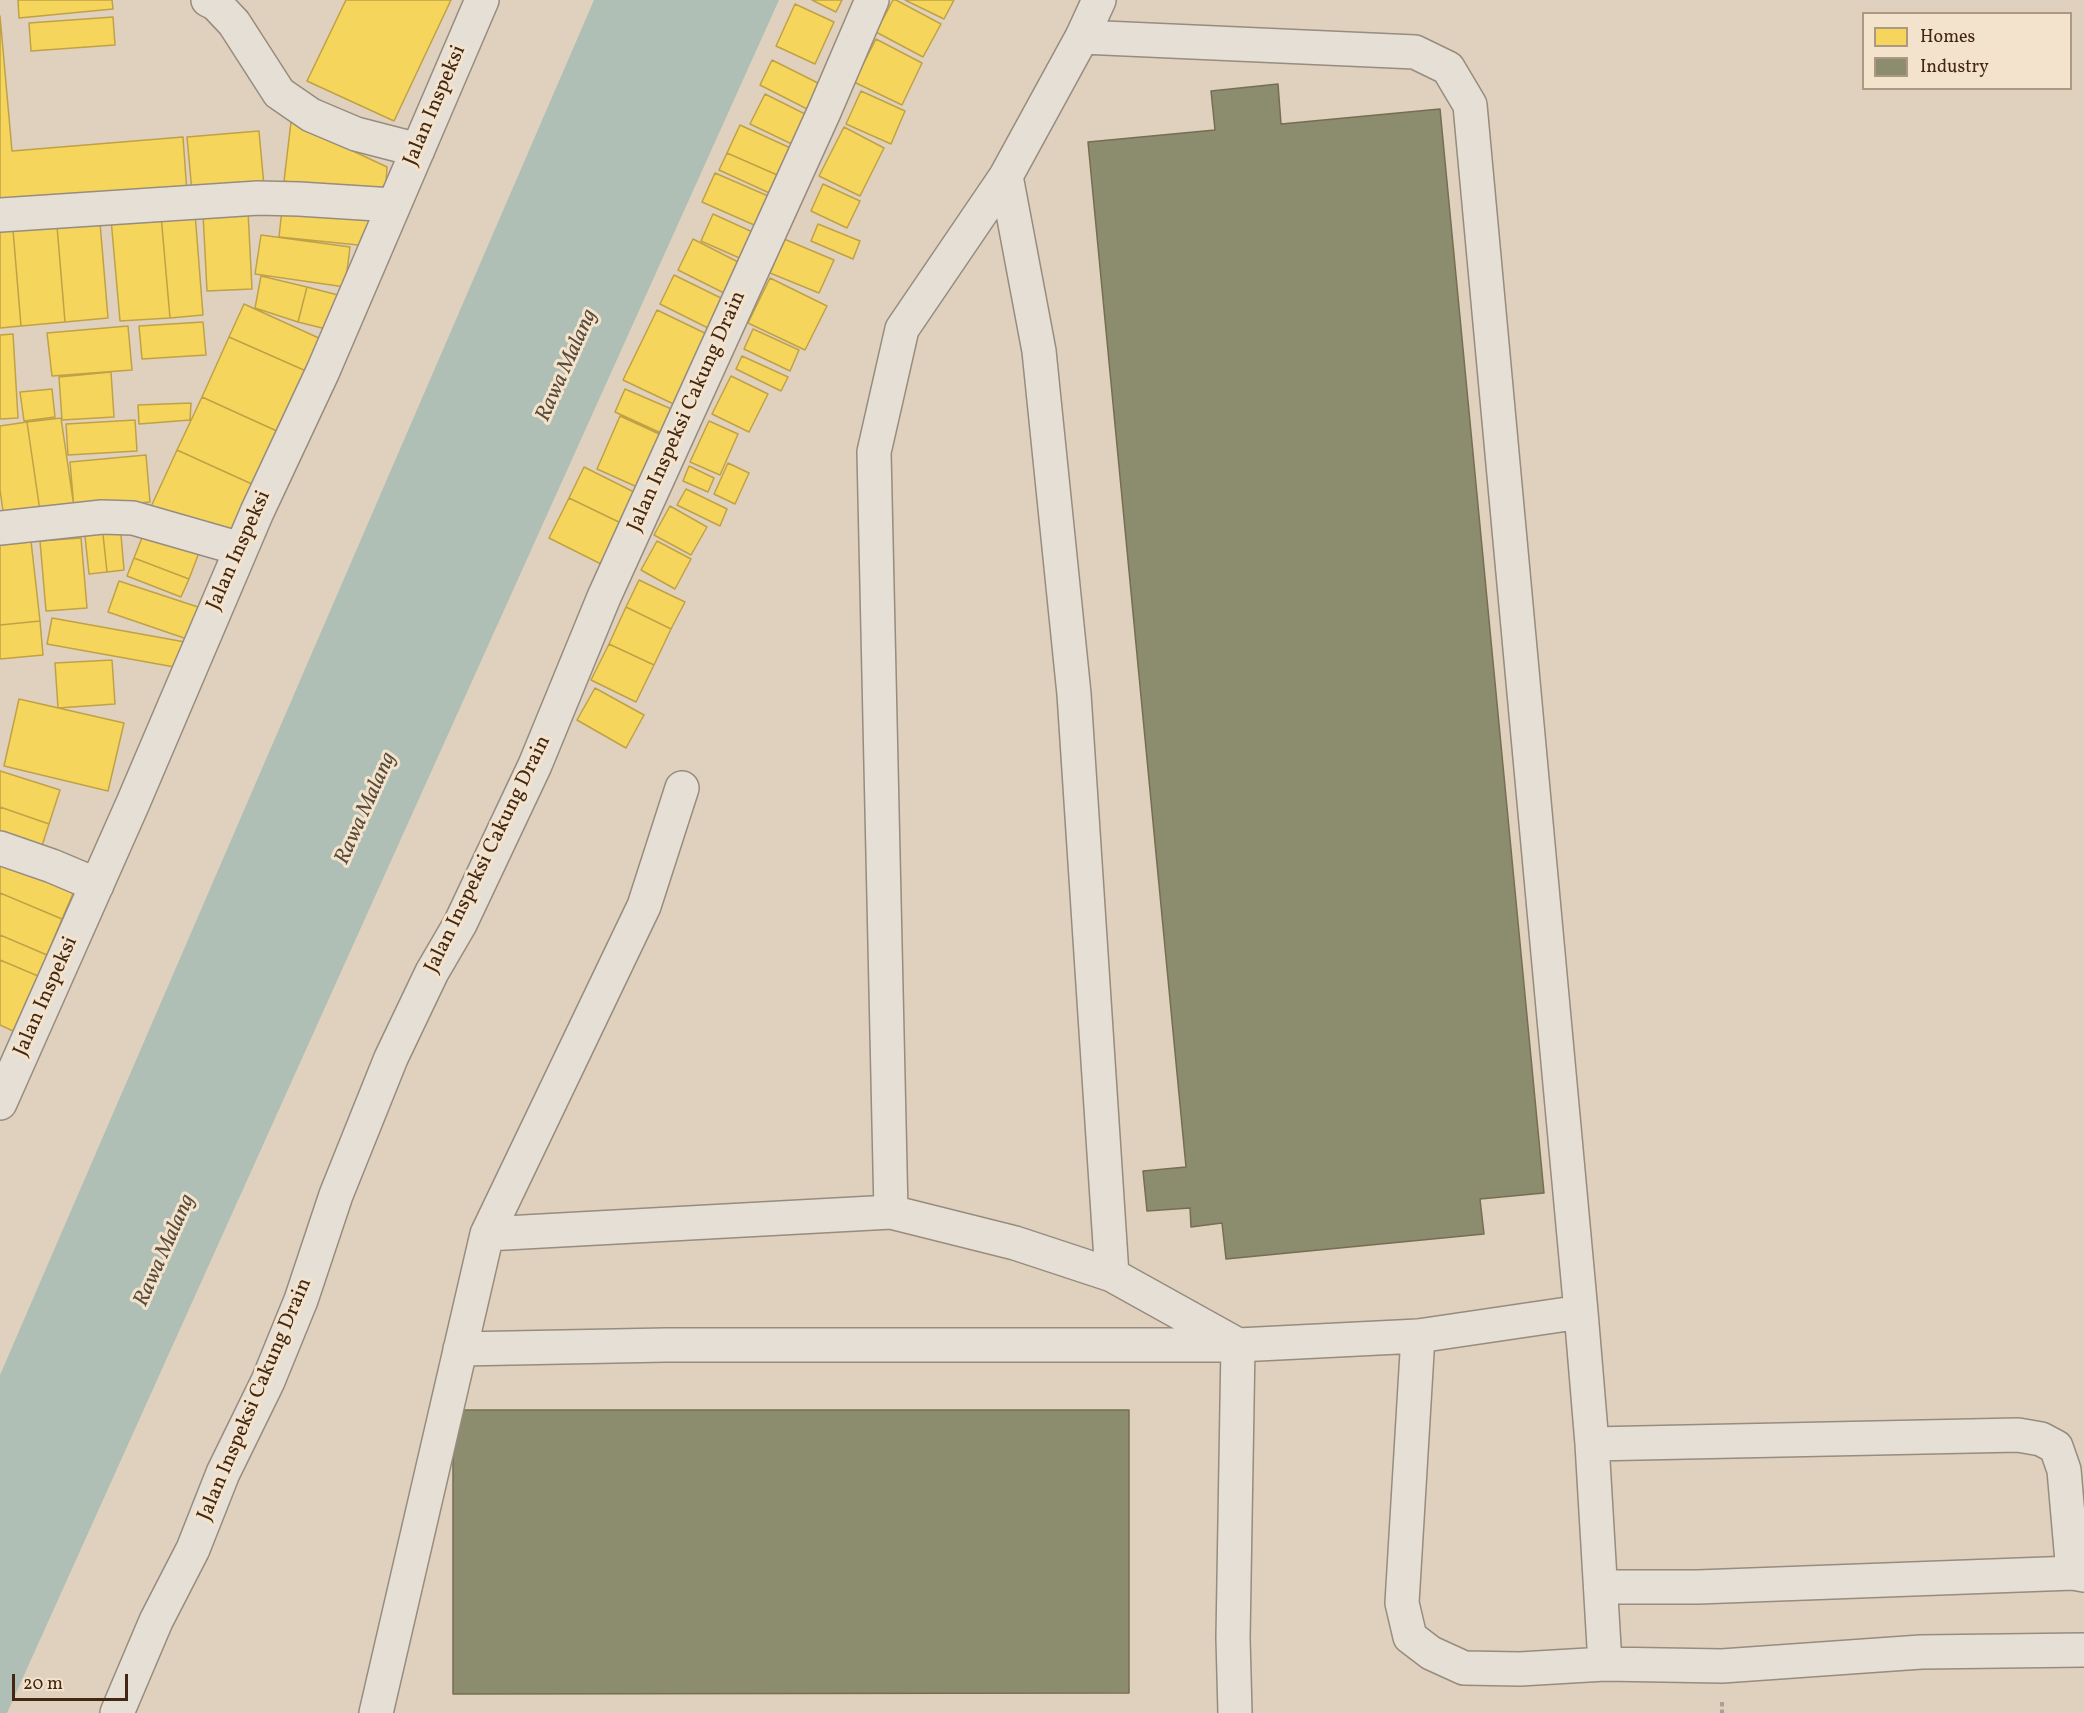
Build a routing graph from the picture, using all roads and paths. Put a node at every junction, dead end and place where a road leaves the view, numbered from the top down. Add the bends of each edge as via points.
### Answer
1 (208, 0) edge
2 (482, 0) edge
3 (872, 0) edge
4 (1099, 0) edge
5 (1082, 37) junction
6 (418, 150) junction
7 (1006, 176) junction
8 (393, 206) junction
9 (0, 215) edge
10 (0, 528) edge
11 (241, 549) junction
12 (682, 788) dead end
13 (0, 848) edge
14 (97, 885) junction
15 (0, 1103) edge
16 (891, 1212) junction
17 (487, 1234) junction
18 (1112, 1275) junction
19 (1581, 1312) junction
20 (1418, 1336) junction
21 (1238, 1345) junction
22 (460, 1349) junction
23 (1592, 1444) junction
24 (2078, 1574) edge
25 (1600, 1587) junction
26 (2084, 1650) edge
27 (1605, 1664) junction
28 (117, 1713) edge
29 (376, 1713) edge
30 (1235, 1713) edge

1 - 6 street via 234,23 279,93 310,114 356,134
2 - 6 street, Jalan Inspeksi
3 - 28 street, Jalan Inspeksi Cakung Drain via 604,597 535,765 391,1058 268,1381
4 - 5 street
5 - 7 street
5 - 19 street via 1415,52 1448,68 1470,105
6 - 8 street, Jalan Inspeksi
7 - 16 street via 902,329 874,452
7 - 18 street via 1039,351 1074,694
8 - 9 street via 258,198
8 - 11 street, Jalan Inspeksi
10 - 11 street via 133,518
11 - 14 street, Jalan Inspeksi
12 - 17 street via 644,906
13 - 14 street
14 - 15 street, Jalan Inspeksi
16 - 17 street
16 - 18 street via 1015,1243
17 - 22 street
18 - 21 street
19 - 20 street
19 - 23 street
20 - 21 street
20 - 27 street via 1402,1603 1410,1637 1431,1653 1464,1668
21 - 22 street
21 - 30 street
22 - 29 street
23 - 24 street via 2018,1434 2041,1439 2056,1447 2064,1470
23 - 25 street
24 - 25 street
25 - 27 street
26 - 27 street via 1921,1652 1722,1666

